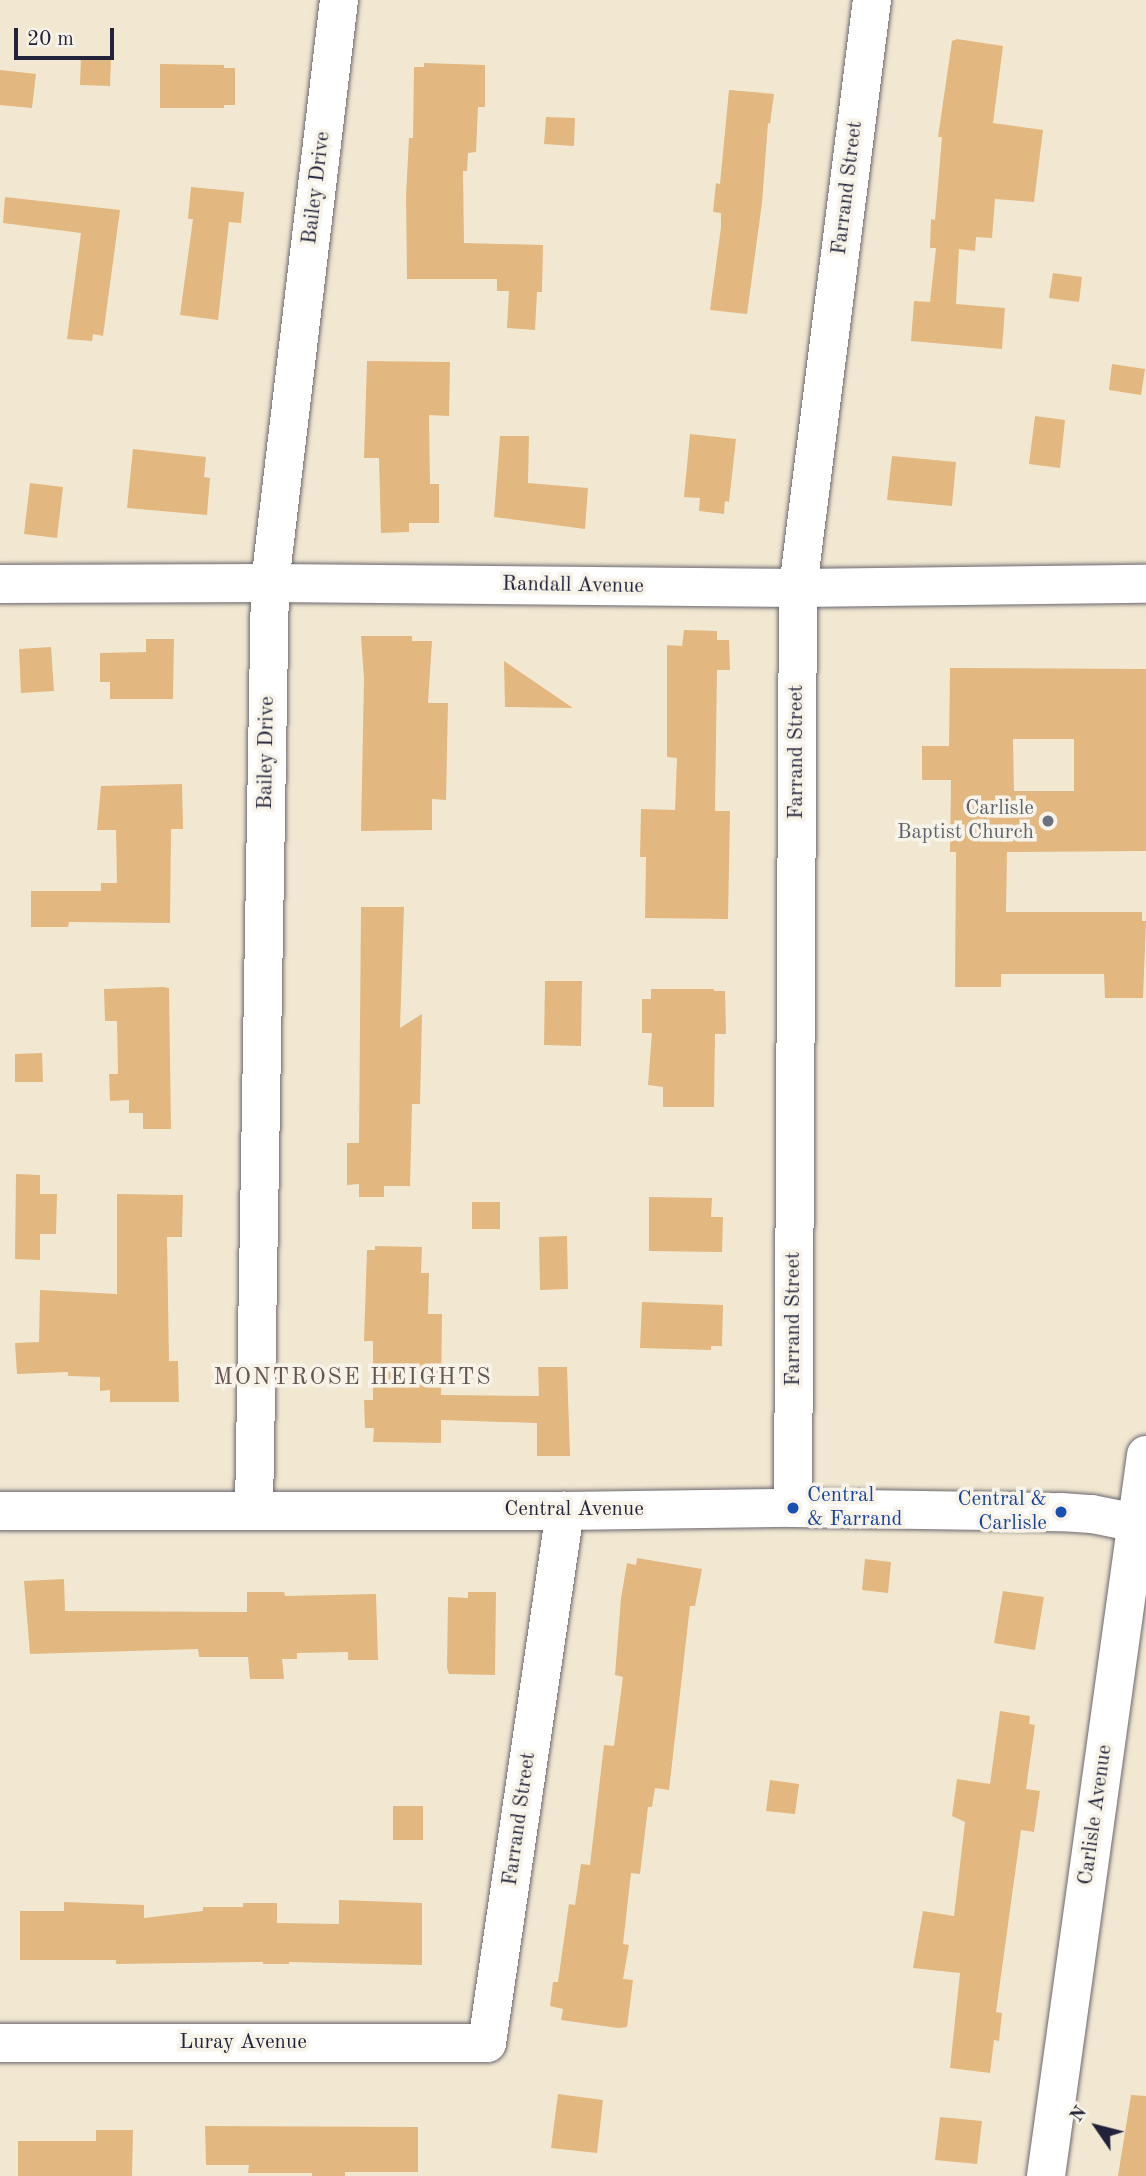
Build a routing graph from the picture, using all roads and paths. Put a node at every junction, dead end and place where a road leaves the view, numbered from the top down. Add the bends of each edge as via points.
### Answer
1 (339, 0) edge
2 (872, 0) edge
3 (270, 583) junction
4 (0, 584) edge
5 (1146, 584) edge
6 (798, 588) junction
7 (1146, 1455) edge
8 (793, 1508) junction
9 (254, 1509) junction
10 (0, 1511) edge
11 (565, 1511) junction
12 (1141, 1524) edge
13 (0, 2043) edge
14 (487, 2043) joint
15 (1046, 2176) edge

1 - 3 street, Bailey Drive
2 - 6 street, Farrand Street
3 - 4 street, Randall Avenue
3 - 6 street, Randall Avenue
3 - 9 street, Bailey Drive
5 - 6 street, Randall Avenue
6 - 8 street, Farrand Street
7 - 12 street, Carlisle Avenue
8 - 11 street, Central Avenue
8 - 12 street, Central Avenue via 1061,1512
9 - 10 street, Central Avenue
9 - 11 street, Central Avenue
11 - 14 street, Farrand Street
12 - 15 street, Carlisle Avenue
13 - 14 street, Luray Avenue

